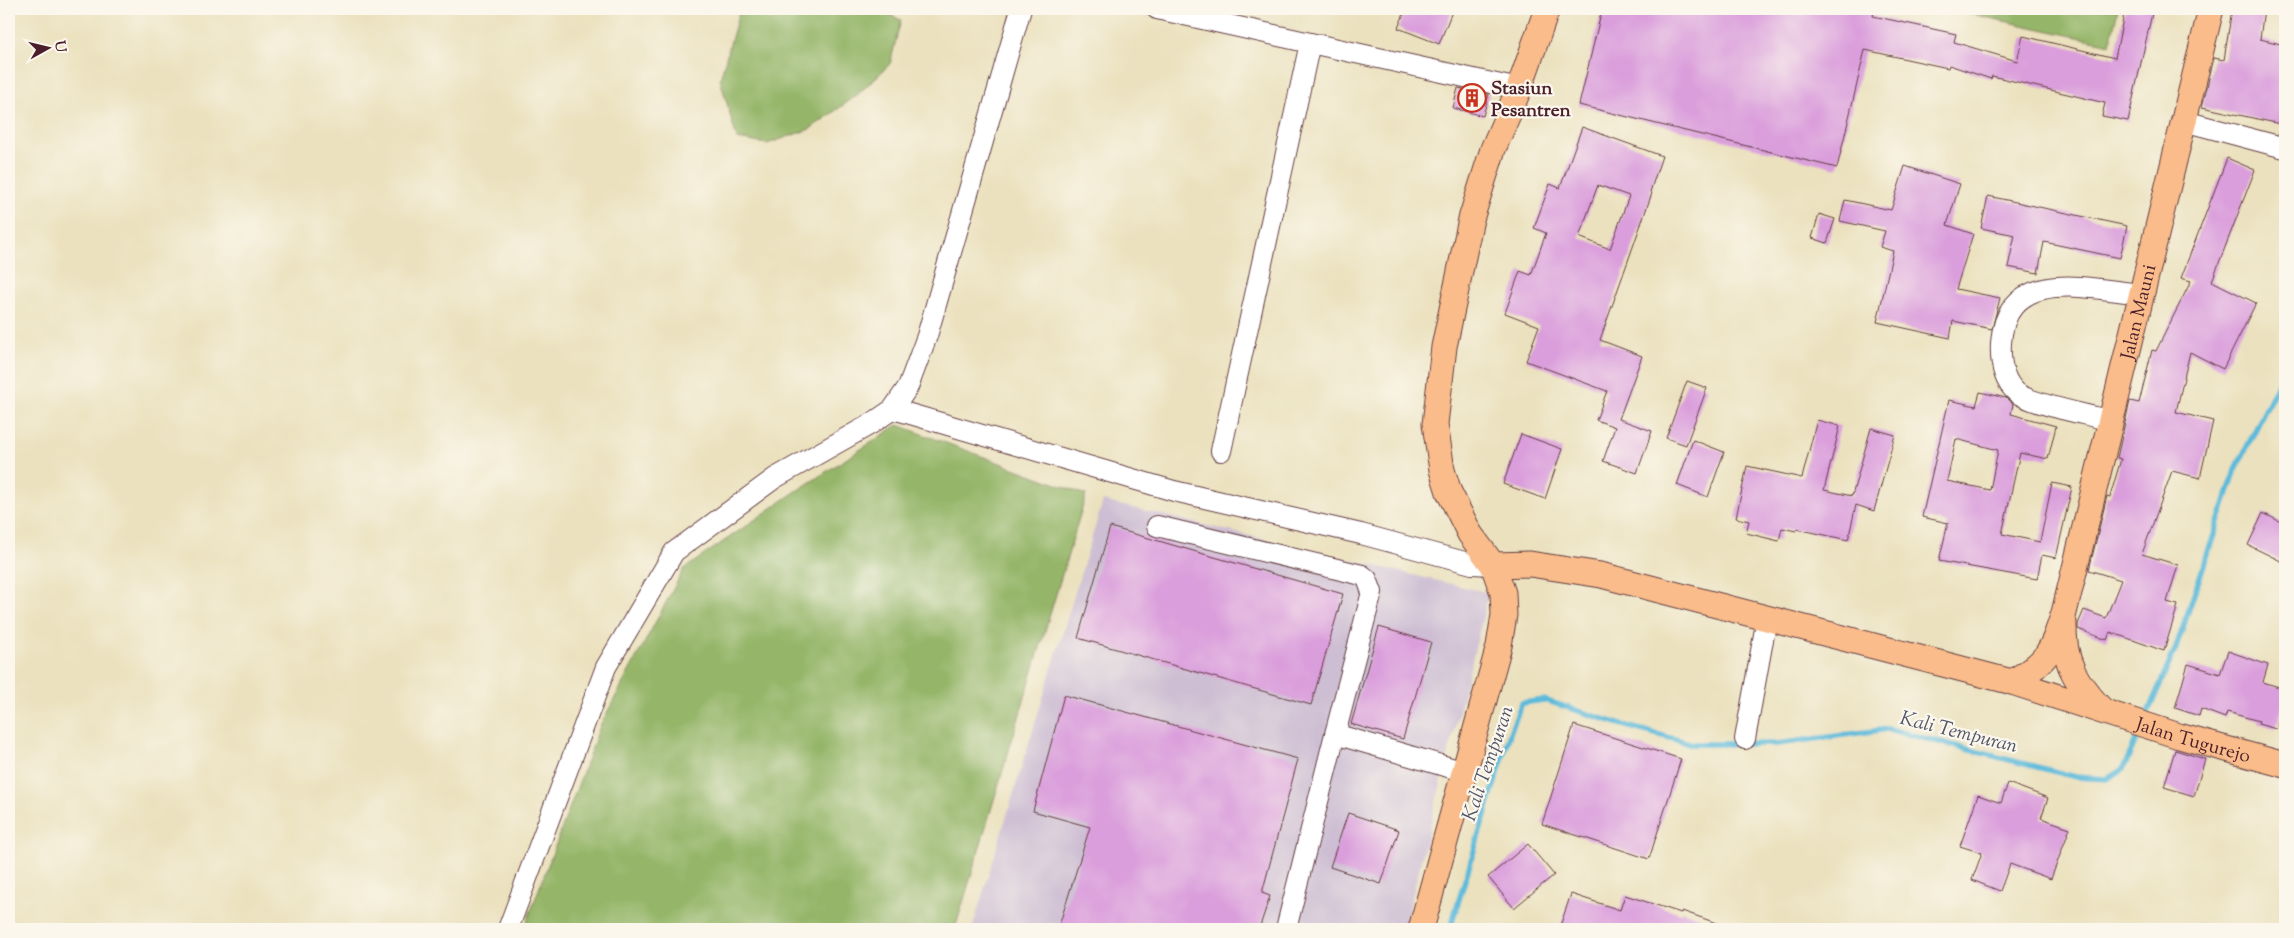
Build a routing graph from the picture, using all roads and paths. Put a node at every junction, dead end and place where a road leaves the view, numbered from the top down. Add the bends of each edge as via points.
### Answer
1 (1020, 9) edge
2 (1157, 9) edge
3 (1547, 9) edge
4 (2211, 9) edge
5 (1310, 43) junction
6 (1519, 90) junction
7 (2184, 121) junction
8 (2285, 148) edge
9 (2142, 294) junction
10 (893, 409) junction
11 (2111, 421) junction
12 (1221, 451) dead end
13 (1157, 526) dead end
14 (1492, 565) junction
15 (2064, 613) junction
16 (1767, 618) junction
17 (2012, 682) junction
18 (2115, 715) junction
19 (1335, 734) junction
20 (1745, 739) dead end
21 (2285, 764) edge
22 (1465, 772) junction
23 (508, 929) edge
24 (1286, 929) edge
25 (1421, 929) edge

1 - 10 street via 918,364
2 - 5 street
3 - 6 main road
4 - 7 main road, Jalan Mauni
5 - 6 street
5 - 12 street
6 - 14 main road via 1493,149 1471,219 1444,347 1435,424 1449,492 1470,534
7 - 8 street
7 - 9 main road, Jalan Mauni
9 - 11 main road, Jalan Mauni
9 - 11 street via 2073,287 2039,289 2024,295 2010,310 2002,330 2000,361 2006,378 2017,393
10 - 14 street via 1174,492 1361,534 1472,564
10 - 23 street via 775,478 674,552 606,667
11 - 15 main road, Jalan Mauni
13 - 19 street via 1362,575 1367,579 1372,592
14 - 16 main road, Jalan Tugurejo via 1530,564 1601,575
14 - 22 main road via 1503,593 1504,614 1499,646
15 - 17 main road, Jalan Mauni via 2046,659 2035,670
15 - 18 main road, Jalan Mauni via 2063,643 2068,661 2085,692
16 - 17 main road, Jalan Tugurejo
16 - 20 street
17 - 18 main road, Jalan Tugurejo
18 - 21 main road, Jalan Tugurejo via 2178,736
19 - 22 street
19 - 24 street
22 - 25 main road

